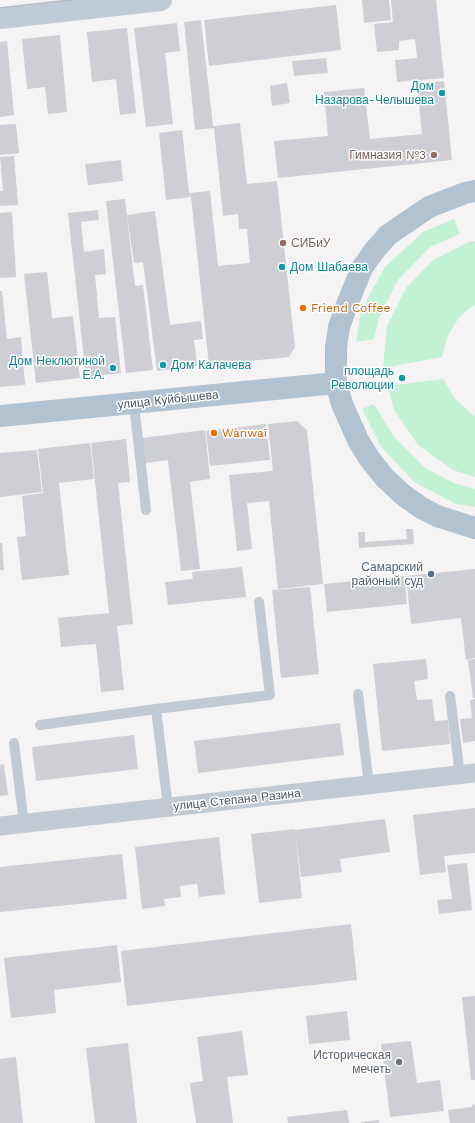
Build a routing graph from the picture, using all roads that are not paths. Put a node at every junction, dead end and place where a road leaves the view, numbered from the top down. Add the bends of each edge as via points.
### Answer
1 (160, 0) edge
2 (0, 18) edge
3 (475, 191) edge
4 (336, 383) junction
5 (134, 404) junction
6 (0, 416) edge
7 (146, 510) dead end
8 (475, 528) edge
9 (259, 602) dead end
10 (358, 694) dead end
11 (450, 696) dead end
12 (156, 709) junction
13 (40, 725) dead end
14 (14, 743) dead end
15 (467, 774) edge
16 (369, 785) junction
17 (168, 808) junction
18 (24, 824) junction
19 (0, 826) edge

1 - 2 main road
3 - 4 main road via 429,207 388,235 374,251 352,289 339,327
4 - 5 main road, улица Куйбышева
4 - 8 main road via 358,440 384,477 420,507 437,516
5 - 6 main road, улица Куйбышева
5 - 7 lane
9 - 12 lane via 270,695
10 - 16 lane
11 - 15 lane
12 - 13 lane
12 - 17 lane
14 - 18 lane
15 - 16 street, улица Степана Разина
16 - 17 street, улица Степана Разина
17 - 18 street, улица Степана Разина
18 - 19 street, улица Степана Разина

